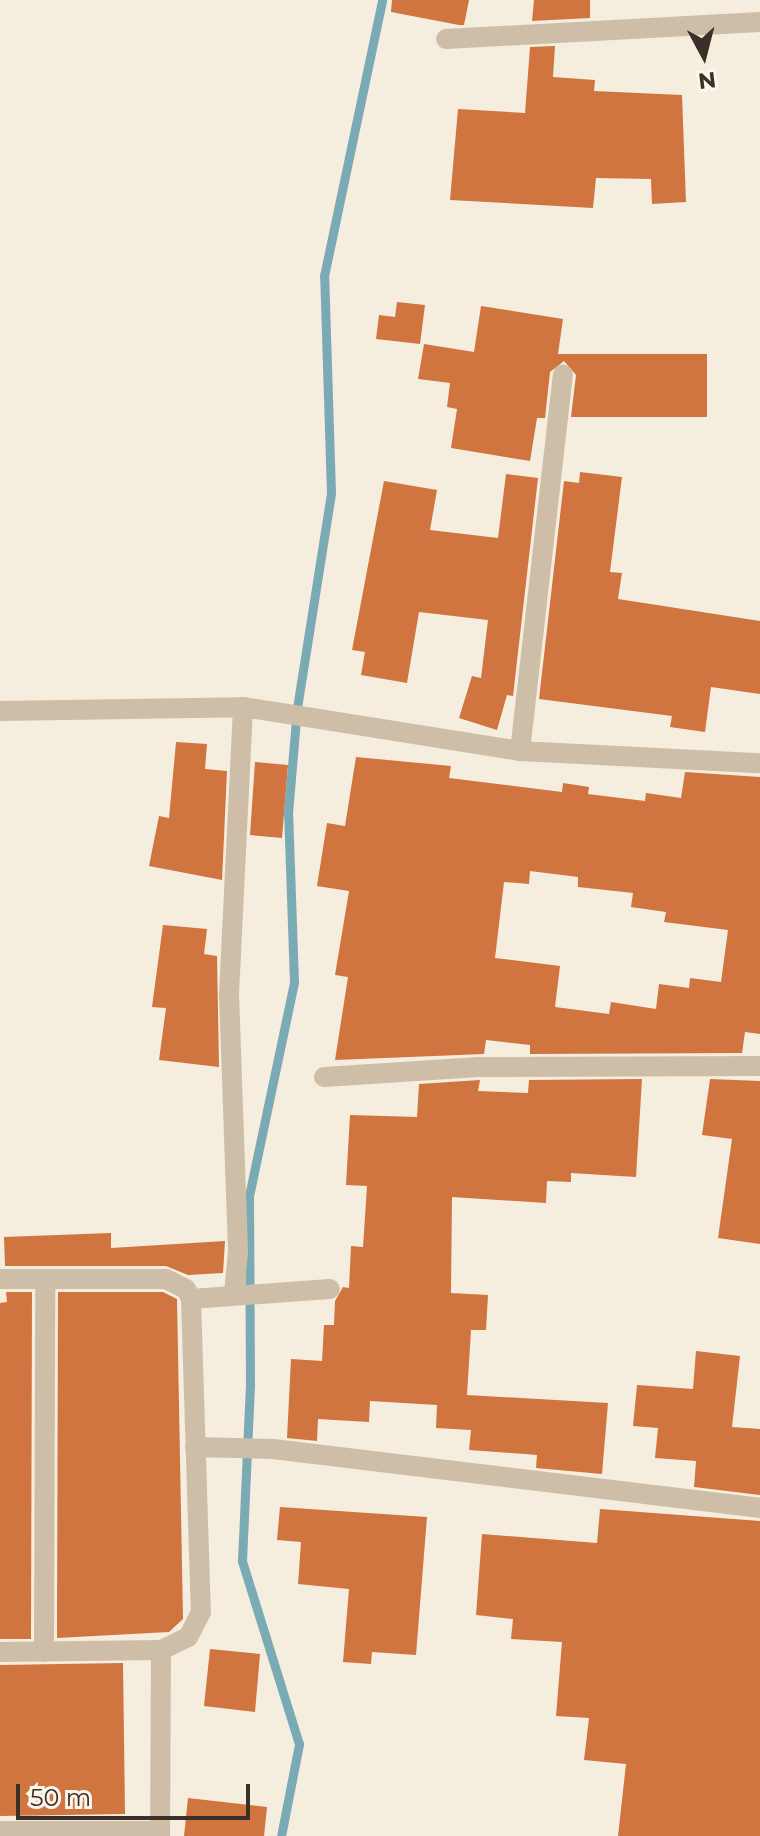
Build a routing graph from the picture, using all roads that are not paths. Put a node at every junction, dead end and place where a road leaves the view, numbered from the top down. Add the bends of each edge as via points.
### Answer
1 (760, 22) edge
2 (446, 39) dead end
3 (563, 374) dead end
4 (243, 707) junction
5 (0, 711) edge
6 (520, 751) junction
7 (760, 763) edge
8 (760, 1066) edge
9 (324, 1077) dead end
10 (0, 1279) edge
11 (45, 1279) junction
12 (330, 1289) dead end
13 (247, 1295) junction
14 (191, 1299) junction
15 (195, 1447) junction
16 (760, 1508) edge
17 (161, 1650) junction
18 (0, 1652) edge
19 (44, 1652) junction
20 (0, 1831) edge
21 (160, 1834) edge

1 - 2 street
3 - 6 street
4 - 5 street
4 - 6 street
4 - 13 street via 229,994 238,1251
6 - 7 street
8 - 9 street via 479,1067
10 - 11 street
11 - 14 street via 166,1279 186,1289
11 - 19 street
12 - 13 street
13 - 14 street
14 - 15 street
15 - 16 street via 273,1449
15 - 17 street via 201,1612 188,1637
17 - 19 street
17 - 21 street
18 - 19 street
20 - 21 street

